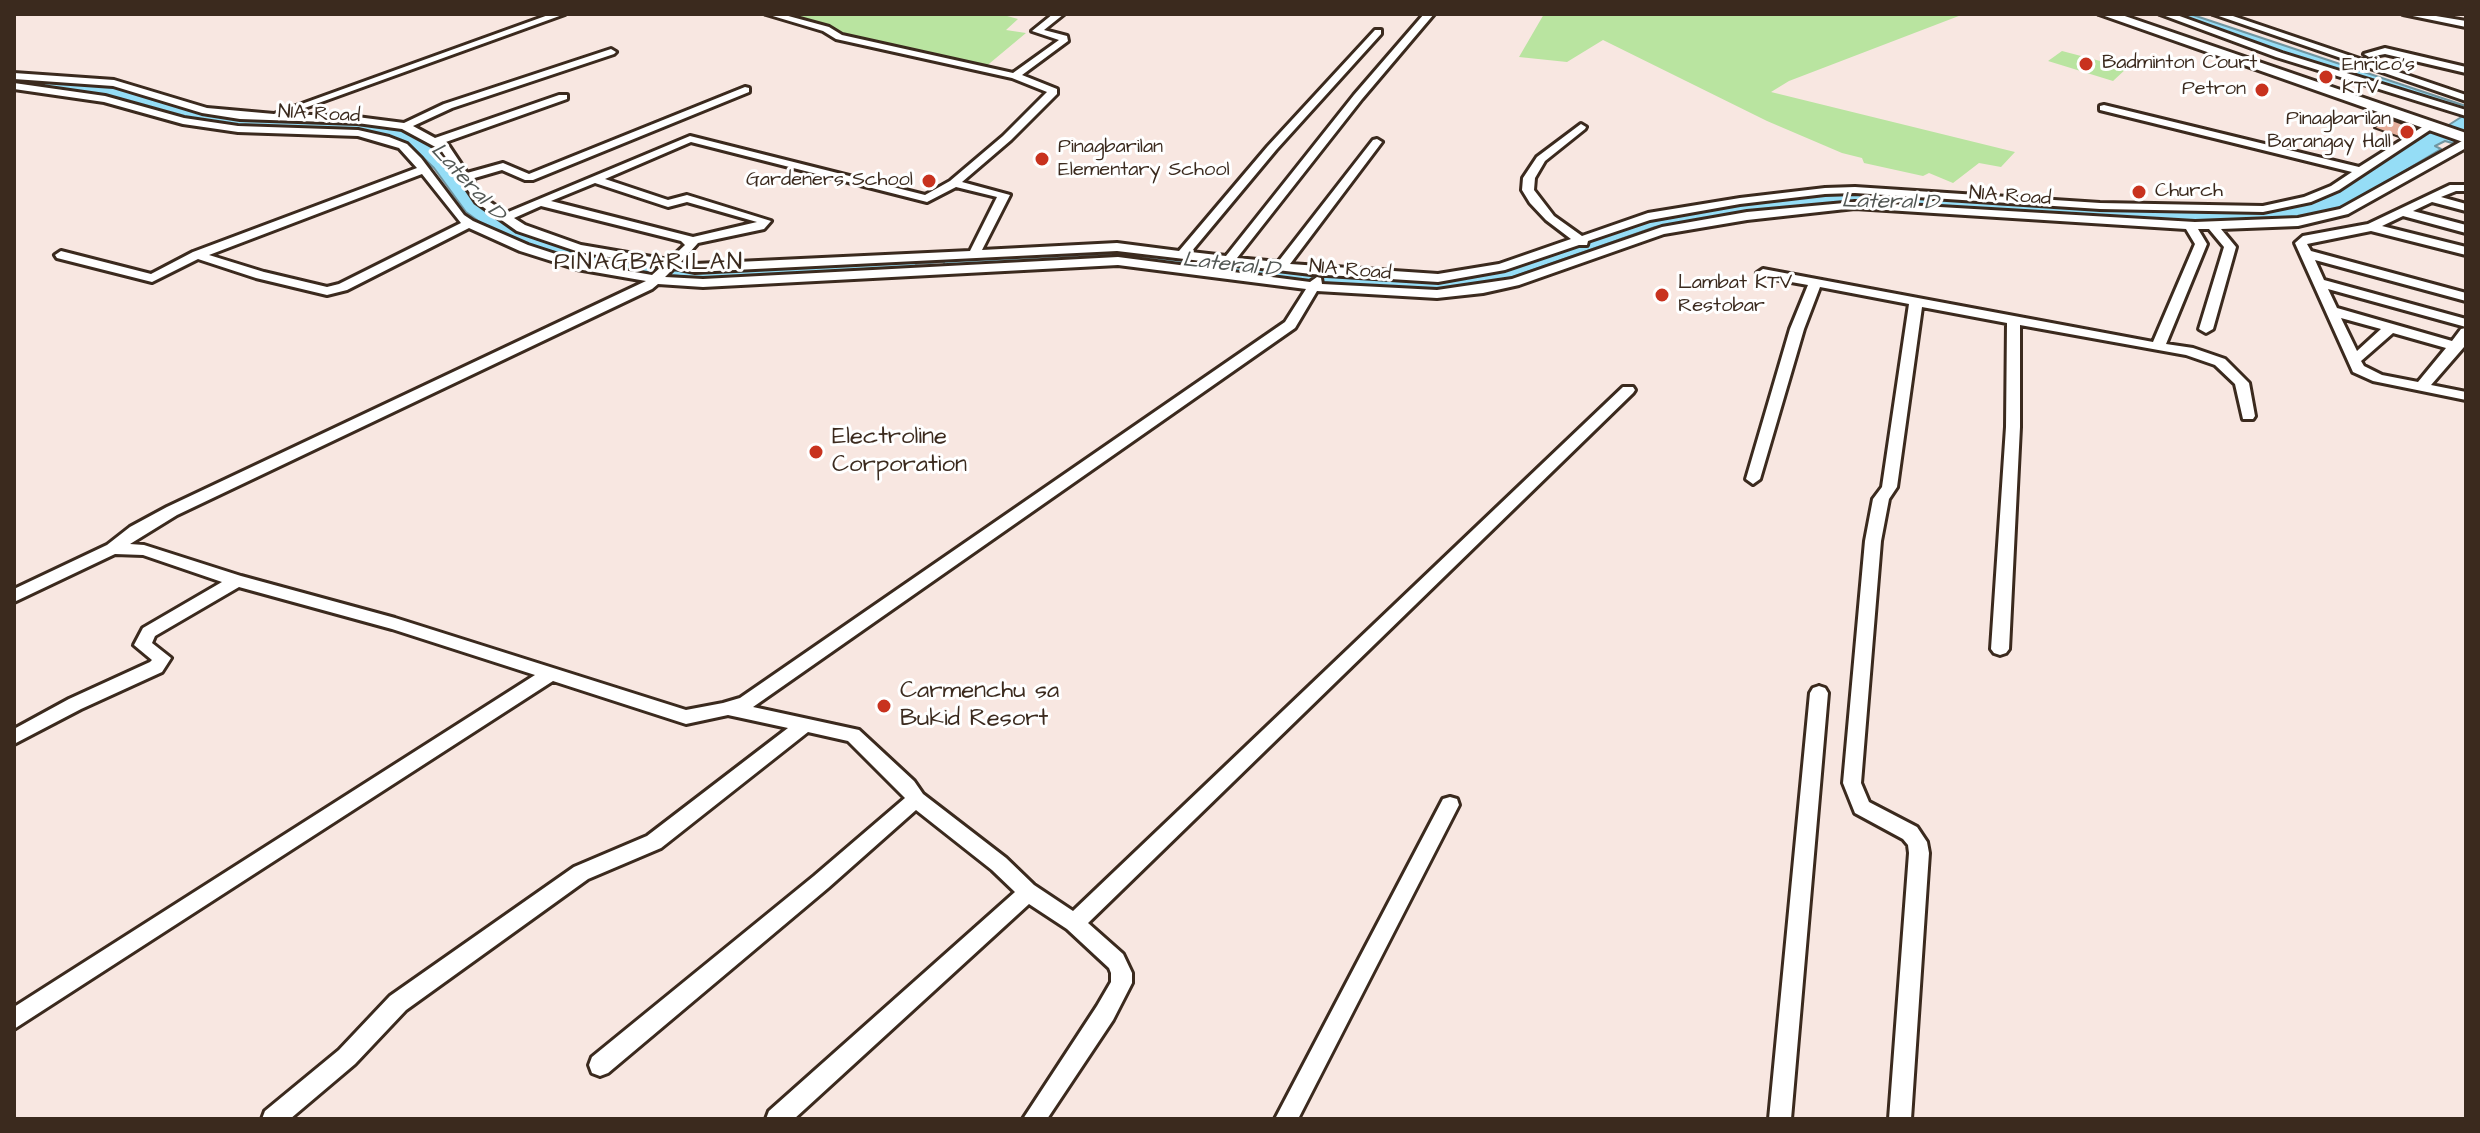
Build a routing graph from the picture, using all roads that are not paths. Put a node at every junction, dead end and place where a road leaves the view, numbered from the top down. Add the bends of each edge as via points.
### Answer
1 (560, 14) edge
2 (771, 14) edge
3 (1059, 14) edge
4 (1429, 14) edge
5 (2106, 14) edge
6 (2165, 14) edge
7 (2218, 14) edge
8 (2408, 14) edge
9 (2466, 24) edge
10 (1378, 32) dead end
11 (611, 52) dead end
12 (2369, 54) dead end
13 (2466, 70) edge
14 (14, 76) edge
15 (1015, 76) junction
16 (14, 86) edge
17 (127, 87) junction
18 (745, 90) dead end
19 (101, 97) junction
20 (563, 97) dead end
21 (2466, 98) edge
22 (2104, 108) dead end
23 (2466, 113) edge
24 (271, 119) junction
25 (405, 126) junction
26 (1581, 127) dead end
27 (2434, 127) junction
28 (257, 128) junction
29 (2465, 139) edge
30 (437, 141) junction
31 (1377, 142) dead end
32 (424, 169) junction
33 (2361, 171) junction
34 (463, 178) junction
35 (594, 179) junction
36 (954, 183) junction
37 (2466, 188) edge
38 (2431, 198) junction
39 (540, 202) junction
40 (1757, 206) junction
41 (2466, 208) edge
42 (2406, 213) junction
43 (504, 218) junction
44 (469, 224) junction
45 (2190, 226) junction
46 (2213, 226) junction
47 (2371, 227) junction
48 (2466, 229) edge
49 (692, 241) junction
50 (535, 243) junction
51 (1588, 245) junction
52 (2466, 251) edge
53 (975, 252) junction
54 (1183, 254) junction
55 (2307, 254) junction
56 (61, 255) dead end
57 (197, 255) junction
58 (1064, 255) junction
59 (1229, 260) junction
60 (958, 261) junction
61 (1281, 267) junction
62 (665, 272) junction
63 (1763, 273) dead end
64 (1318, 278) junction
65 (1815, 283) junction
66 (2321, 283) junction
67 (2466, 297) edge
68 (1916, 302) junction
69 (2332, 311) junction
70 (2014, 320) junction
71 (2466, 323) edge
72 (2390, 328) junction
73 (2206, 329) dead end
74 (2466, 332) edge
75 (2158, 347) junction
76 (2457, 347) junction
77 (2355, 360) junction
78 (2421, 388) junction
79 (1628, 390) dead end
80 (2466, 396) edge
81 (2248, 416) dead end
82 (1753, 479) dead end
83 (113, 549) junction
84 (237, 581) junction
85 (14, 596) edge
86 (2000, 649) dead end
87 (552, 673) junction
88 (1819, 693) dead end
89 (728, 708) junction
90 (806, 724) junction
91 (14, 737) edge
92 (916, 799) junction
93 (1450, 805) dead end
94 (1027, 891) junction
95 (1074, 923) junction
96 (14, 1019) edge
97 (600, 1065) dead end
98 (273, 1119) edge
99 (777, 1119) edge
100 (1034, 1119) edge
101 (1286, 1119) edge
102 (1780, 1119) edge
103 (1900, 1119) edge

1 - 24 street
2 - 15 street via 839,37
3 - 15 street via 1037,31 1063,41
4 - 59 street
5 - 27 highway
6 - 23 street
7 - 21 street
8 - 9 street
10 - 54 street
11 - 25 street via 448,106
12 - 13 street via 2385,51
14 - 17 street
15 - 36 street via 1052,94
16 - 19 street, NIA Road
17 - 19 street
17 - 24 street via 206,111
18 - 34 street via 529,178 503,166
19 - 28 street, NIA Road via 172,119
20 - 30 street
22 - 33 street
24 - 25 street
24 - 28 street
25 - 30 street
26 - 51 street via 1541,159 1528,190 1550,218
27 - 29 highway
27 - 33 street
28 - 32 street, NIA Road via 375,136 403,146
29 - 46 street, NIA Road via 2344,212 2298,222
30 - 34 street
31 - 61 street
32 - 44 street, NIA Road
32 - 57 street
33 - 40 street via 2307,200 2263,209 2042,203 1855,190
34 - 43 street
35 - 36 street via 690,139 917,198 935,196
35 - 39 street
35 - 49 street via 668,204 687,198 765,221
36 - 53 street via 1004,195
37 - 38 street via 2454,187
38 - 41 street
38 - 42 street
39 - 43 street
39 - 49 street
40 - 45 street, NIA Road via 1871,204
40 - 51 street, NIA Road
40 - 51 street via 1648,217
42 - 47 street
42 - 48 street
43 - 50 street
44 - 50 street, NIA Road
44 - 57 street via 327,291
45 - 46 street, NIA Road
45 - 75 street via 2201,244
46 - 73 street via 2230,247
47 - 52 street
47 - 55 street via 2302,240
49 - 62 street
50 - 62 street via 612,255
50 - 62 street, NIA Road via 608,272
51 - 64 street via 1460,276
51 - 64 street, NIA Road via 1515,282 1483,289 1437,294
53 - 58 street
53 - 60 street
54 - 58 street via 1117,247
54 - 59 street
55 - 66 street
55 - 67 street
56 - 57 street via 144,279
58 - 60 street, NIA Road
58 - 64 street, NIA Road
59 - 61 street
60 - 62 street
60 - 62 street, NIA Road via 749,282
61 - 64 street
62 - 83 street via 172,511
63 - 65 street
64 - 89 street via 1290,325 746,703
65 - 68 street
65 - 82 street
66 - 69 street
66 - 71 street
68 - 70 street
68 - 103 street via 1889,487 1881,499 1873,541 1852,783 1862,807 1910,833 1919,853
69 - 72 street
69 - 77 street
70 - 75 street
70 - 86 street
72 - 76 street
72 - 77 street
74 - 76 street
75 - 81 street via 2220,362 2242,383
76 - 78 street
77 - 78 street via 2369,375
78 - 80 street
79 - 95 street
83 - 84 street via 144,550
83 - 85 street
84 - 87 street
84 - 91 street via 149,632 142,645 162,658 156,667
87 - 89 street via 686,717
87 - 96 street
88 - 102 street
89 - 90 street
90 - 92 street via 853,735
90 - 98 street via 654,842 581,873 398,1003 347,1057
92 - 94 street
92 - 97 street
93 - 101 street
94 - 95 street
94 - 99 street
95 - 100 street via 1116,961 1121,983

